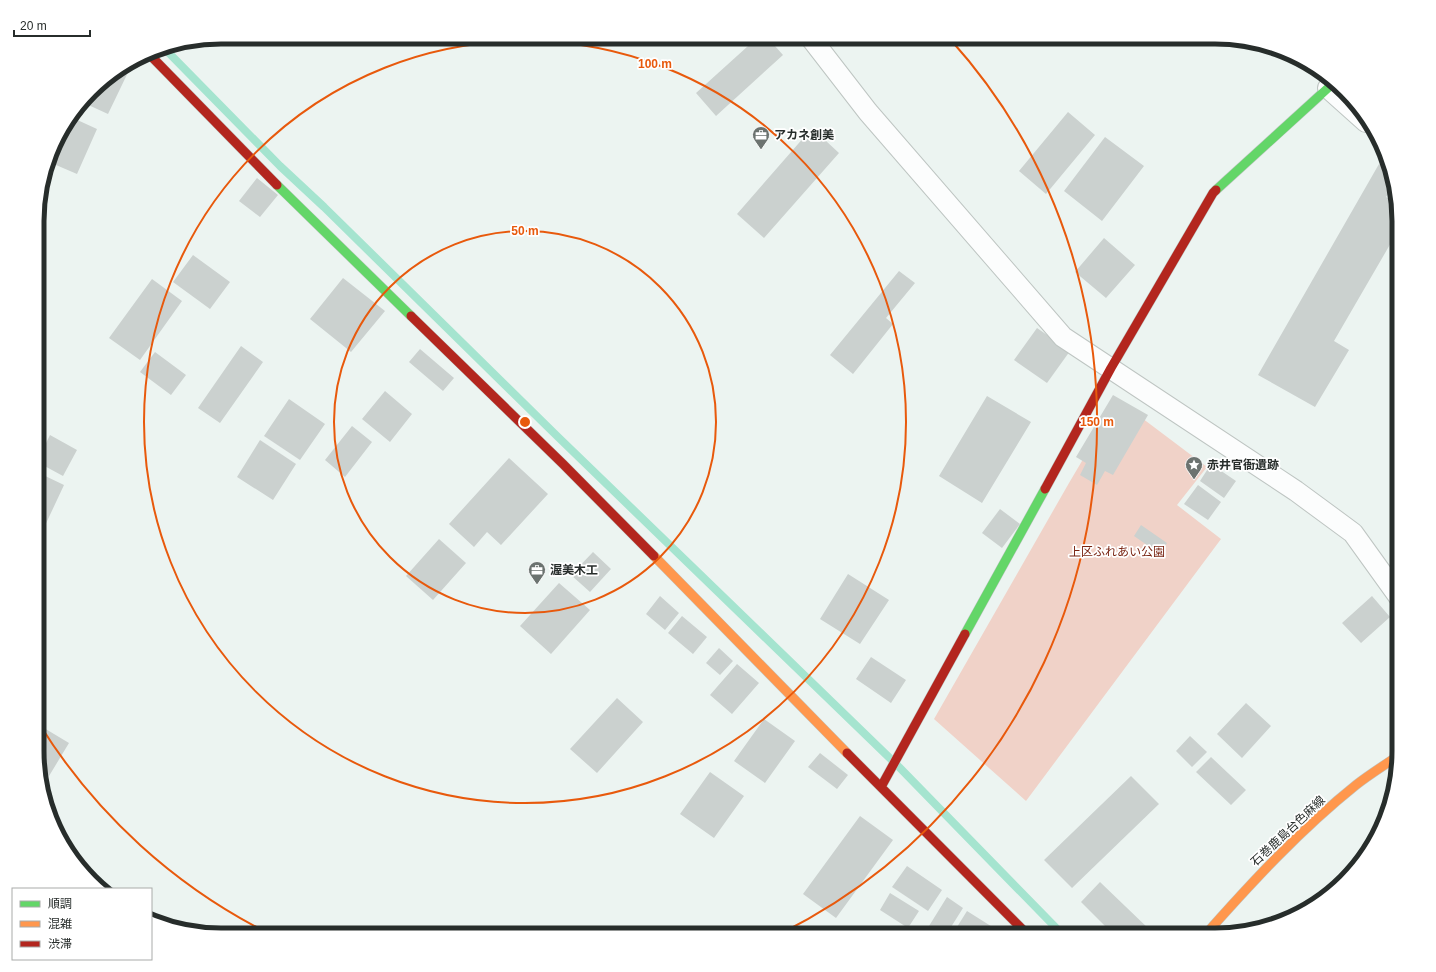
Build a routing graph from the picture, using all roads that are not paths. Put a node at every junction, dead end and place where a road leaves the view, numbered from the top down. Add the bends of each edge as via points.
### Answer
1 (815, 44) edge
2 (152, 57) edge
3 (1330, 86) edge
4 (1111, 368) junction
5 (1392, 587) edge
6 (1392, 761) edge
7 (880, 788) junction
8 (1021, 928) edge
9 (1211, 928) edge

1 - 4 street via 868,112 1063,337
2 - 7 street via 281,189 563,464
3 - 4 street via 1213,193
4 - 5 street via 1296,491 1353,534
4 - 7 street
6 - 9 street, 石巻鹿島台色麻線 via 1357,784 1302,832 1251,883
7 - 8 street

